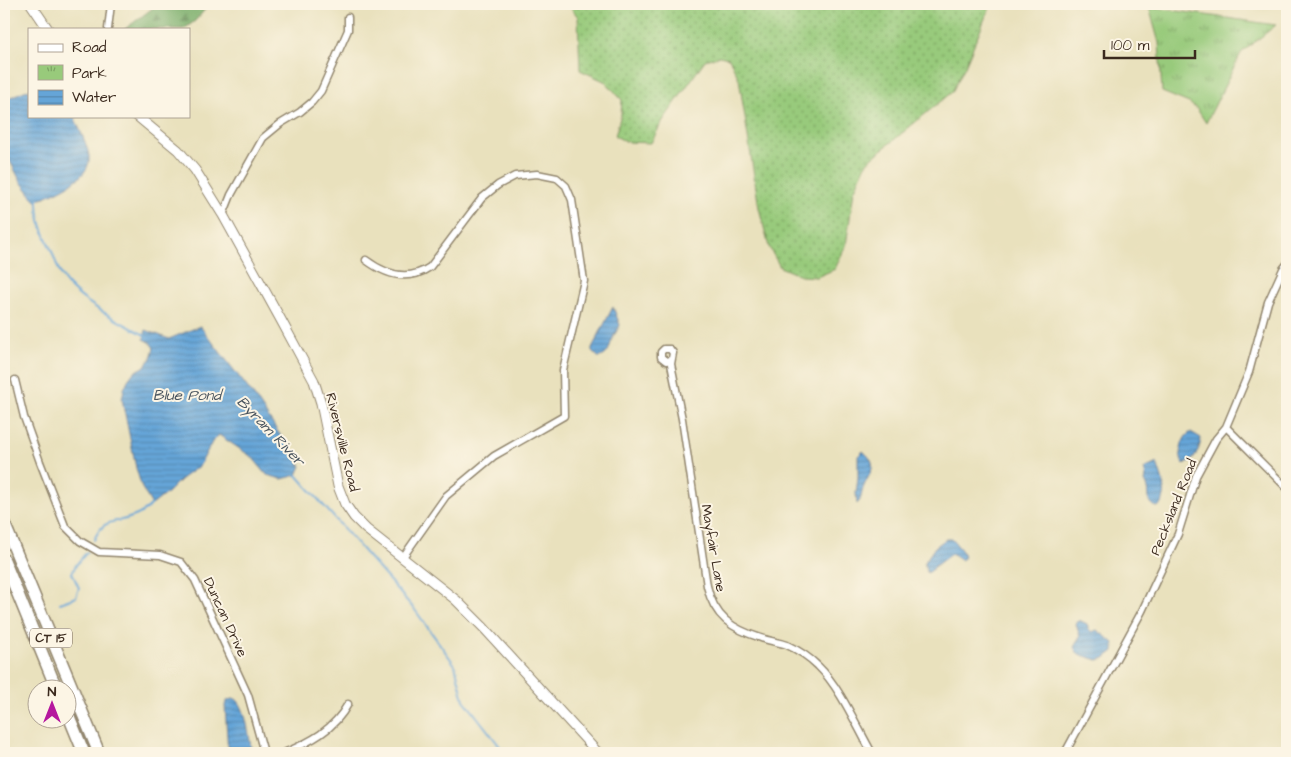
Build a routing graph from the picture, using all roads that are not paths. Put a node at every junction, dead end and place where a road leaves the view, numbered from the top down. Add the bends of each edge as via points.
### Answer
1 (32, 4) edge
2 (111, 4) edge
3 (348, 17) dead end
4 (47, 28) edge
5 (108, 28) edge
6 (139, 118) edge
7 (223, 215) junction
8 (366, 260) dead end
9 (1287, 264) edge
10 (671, 360) dead end
11 (15, 380) dead end
12 (1226, 426) junction
13 (1287, 488) edge
14 (4, 523) edge
15 (403, 556) junction
16 (4, 560) edge
17 (53, 680) edge
18 (348, 704) dead end
19 (75, 730) edge
20 (84, 753) edge
21 (99, 753) edge
22 (264, 753) edge
23 (284, 753) edge
24 (598, 753) edge
25 (872, 753) edge
26 (1065, 753) edge

1 - 4 street
2 - 5 street
3 - 7 street via 348,30 321,91 300,112 263,138
6 - 7 street, Riversville Road via 180,152
7 - 15 street, Riversville Road via 314,381 345,504 366,529
8 - 15 street via 387,273 401,276 424,271 482,198 515,176 537,174 557,178 566,186 572,200 584,281 563,370 564,416 494,456 446,496
9 - 12 street, Pecksland Road via 1268,302 1249,372
10 - 25 street, Mayfair Lane via 707,586 714,608 737,628 787,645 820,668 850,710
11 - 22 street, Duncan Drive via 24,417 65,526 98,552 160,555 181,562 195,580 248,695
12 - 13 street
12 - 26 street, Pecksland Road via 1196,476 1178,534 1154,586
14 - 21 highway, CT 15
15 - 24 street, Riversville Road via 484,628
16 - 17 highway, CT 15
18 - 23 street via 329,729
19 - 20 highway

